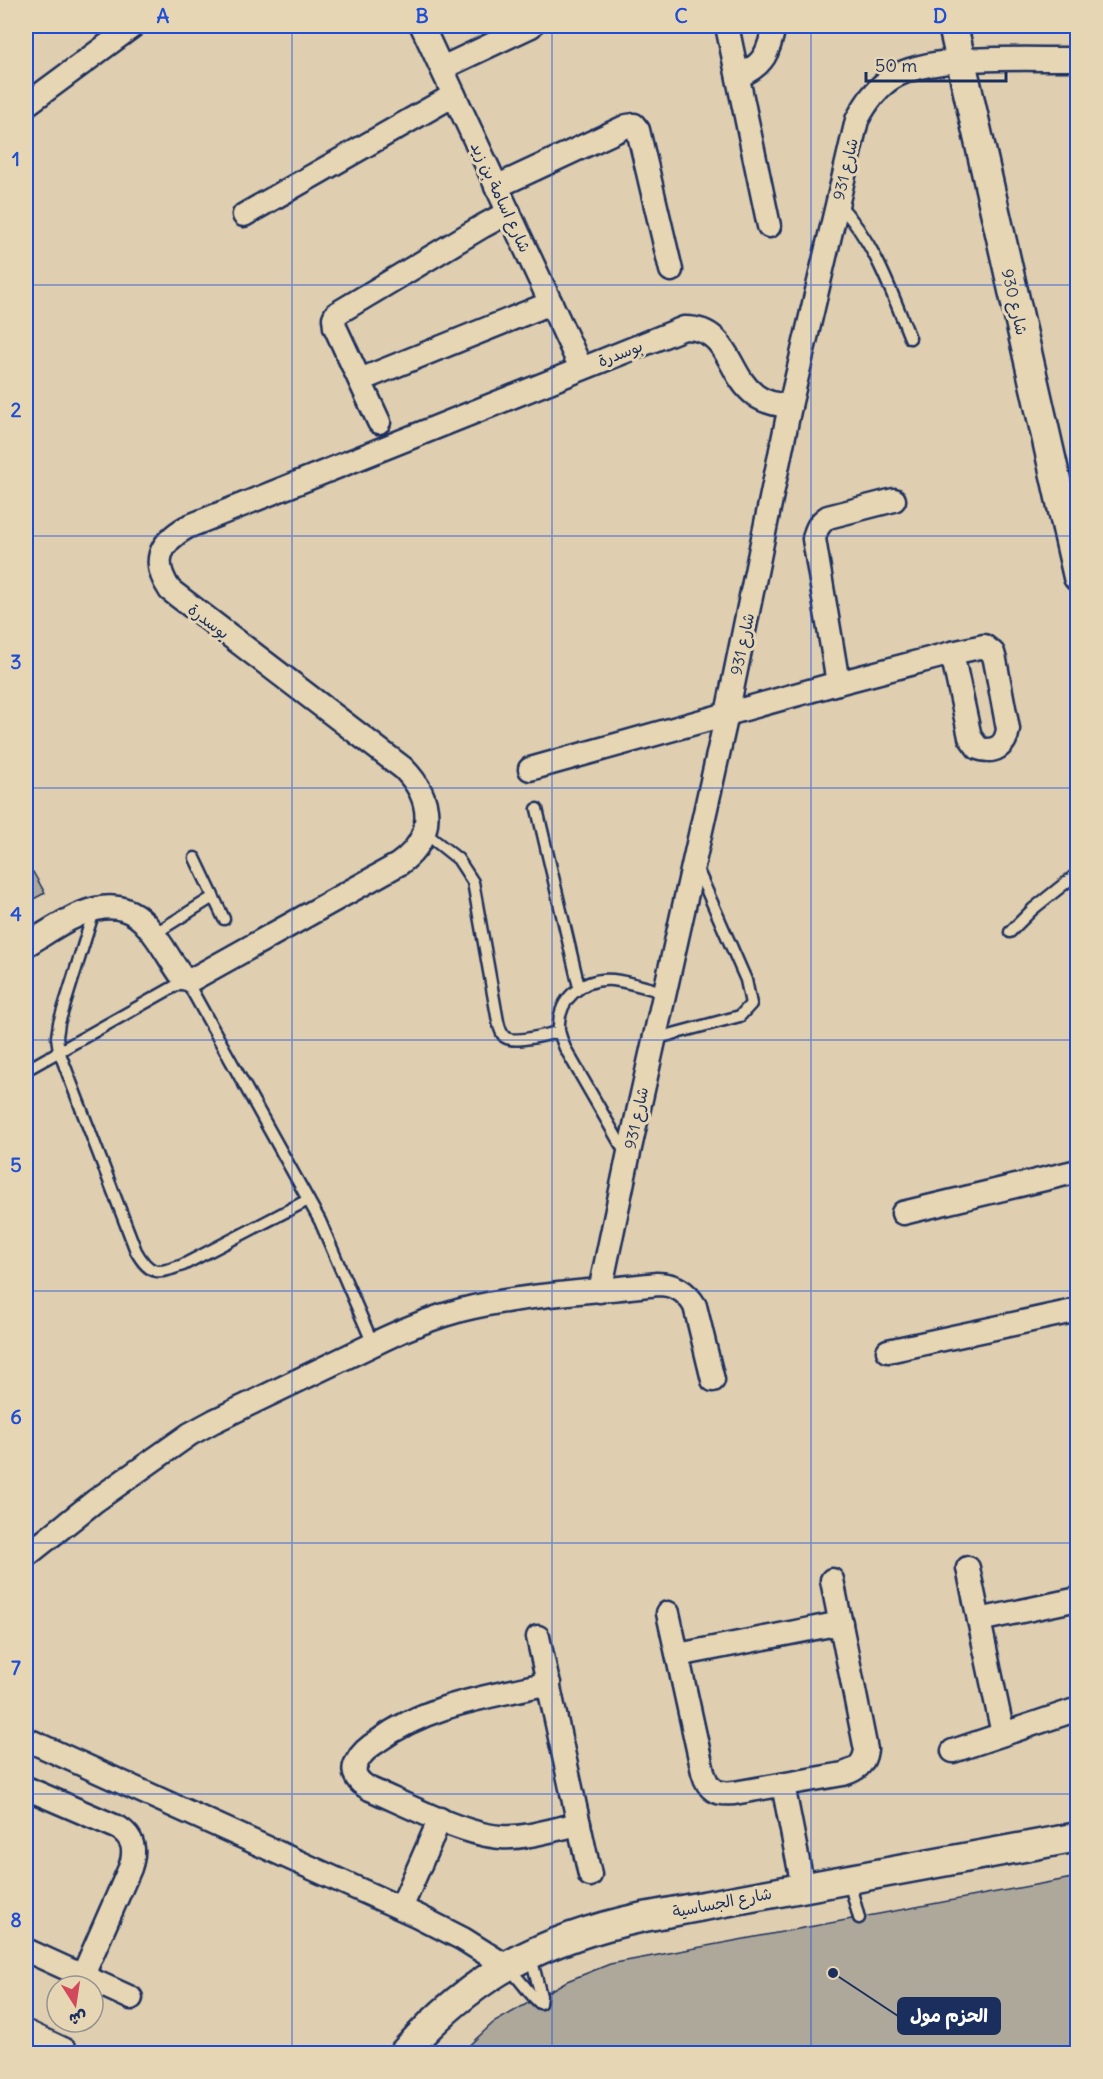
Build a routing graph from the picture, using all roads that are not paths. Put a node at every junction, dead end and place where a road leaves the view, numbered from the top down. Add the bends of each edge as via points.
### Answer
1 (133, 26) edge
2 (422, 26) edge
3 (531, 26) edge
4 (727, 26) edge
5 (774, 26) edge
6 (953, 26) edge
7 (492, 33) edge
8 (1077, 59) edge
9 (960, 61) junction
10 (442, 68) junction
11 (739, 76) junction
12 (454, 95) junction
13 (26, 105) edge
14 (496, 187) junction
15 (837, 202) junction
16 (509, 213) junction
17 (244, 215) dead end
18 (770, 226) dead end
19 (671, 270) dead end
20 (550, 303) junction
21 (910, 338) dead end
22 (581, 368) junction
23 (360, 380) junction
24 (790, 406) junction
25 (379, 422) dead end
26 (894, 500) dead end
27 (1077, 577) edge
28 (951, 653) dead end
29 (838, 683) junction
30 (727, 714) junction
31 (530, 769) dead end
32 (537, 809) dead end
33 (424, 832) junction
34 (195, 858) dead end
35 (694, 861) junction
36 (1077, 873) edge
37 (213, 897) junction
38 (95, 907) junction
39 (224, 919) dead end
40 (1010, 932) dead end
41 (154, 934) junction
42 (26, 945) edge
43 (186, 980) junction
44 (579, 987) junction
45 (664, 992) junction
46 (559, 1032) junction
47 (654, 1040) junction
48 (58, 1051) junction
49 (26, 1070) edge
50 (628, 1157) junction
51 (1077, 1172) edge
52 (308, 1200) junction
53 (903, 1214) dead end
54 (600, 1291) junction
55 (1077, 1310) edge
56 (373, 1344) junction
57 (888, 1351) dead end
58 (713, 1380) dead end
59 (26, 1556) edge
60 (968, 1568) dead end
61 (832, 1580) dead end
62 (1077, 1599) edge
63 (668, 1613) dead end
64 (979, 1620) junction
65 (841, 1623) junction
66 (538, 1637) dead end
67 (678, 1655) junction
68 (549, 1683) junction
69 (1077, 1709) edge
70 (1003, 1734) junction
71 (26, 1739) edge
72 (953, 1751) dead end
73 (783, 1785) junction
74 (26, 1788) edge
75 (440, 1819) junction
76 (579, 1824) junction
77 (1077, 1837) edge
78 (590, 1875) dead end
79 (849, 1879) junction
80 (803, 1887) junction
81 (401, 1908) junction
82 (859, 1918) dead end
83 (26, 1950) edge
84 (518, 1959) junction
85 (81, 1974) edge
86 (83, 1974) edge
87 (105, 1985) edge
88 (132, 1998) dead end
89 (26, 2037) edge
90 (62, 2054) edge
91 (403, 2054) edge

1 - 13 street
2 - 10 street, شارع اسامة بن زيد
3 - 7 street
4 - 11 street
5 - 11 street via 762,61
6 - 9 street, شارع 930
7 - 10 street
8 - 9 street, شارع 931
9 - 15 street, شارع 931 via 907,70 877,90 857,120
9 - 27 street, شارع 930
10 - 12 street, شارع اسامة بن زيد
11 - 18 street
12 - 14 street, شارع اسامة بن زيد
12 - 17 street
14 - 16 street, شارع اسامة بن زيد
14 - 19 street via 634,125
15 - 21 lane via 871,246
15 - 24 street, شارع 931
16 - 20 street, شارع اسامة بن زيد
16 - 23 street via 336,314 335,327
20 - 22 street, شارع اسامة بن زيد
20 - 23 street
22 - 24 street, بوسدرة via 684,328 693,328 716,338 756,396
22 - 33 street, بوسدرة via 187,527 172,536 160,556 160,570 170,590 415,780 424,800
23 - 25 street
24 - 30 street, شارع 931
26 - 29 street via 828,517 815,533
28 - 29 street
29 - 30 street
30 - 31 street
30 - 35 street, شارع 931
32 - 44 lane
33 - 43 street via 414,850 399,864
33 - 46 lane via 458,859 473,882 503,1036 518,1040
34 - 37 lane
35 - 45 street, شارع 931
35 - 47 lane via 746,980 751,1004 741,1016
36 - 40 lane
37 - 39 lane
37 - 41 lane
38 - 41 street via 114,907 133,914
38 - 42 street
38 - 48 lane via 59,1023
41 - 43 street
43 - 48 lane
43 - 52 lane
44 - 45 lane via 595,980 613,980
44 - 46 lane via 567,999 560,1015
45 - 47 street, شارع 931
46 - 50 lane
47 - 50 street, شارع 931
48 - 49 lane
48 - 52 lane via 136,1251 144,1265 155,1272 183,1265
50 - 54 street, شارع 931
51 - 53 street
52 - 56 lane
54 - 56 street via 461,1311 407,1328
54 - 58 street via 666,1284 682,1291 695,1306
55 - 57 street
56 - 59 street via 190,1434 95,1500
60 - 64 street
61 - 65 street
62 - 64 street
63 - 67 street
64 - 70 street
65 - 67 street
65 - 73 street via 865,1756 858,1768 851,1771
66 - 68 street
67 - 73 street via 709,1787 727,1794
68 - 75 street via 454,1704 417,1717 361,1755 355,1764 359,1783
68 - 76 street
69 - 70 street
70 - 72 street
71 - 81 street
73 - 80 street
74 - 86 street via 118,1828 133,1844 130,1868
75 - 76 street via 501,1837
75 - 81 street
76 - 78 street
77 - 79 street, شارع الجساسية
79 - 80 street, شارع الجساسية
79 - 82 lane
80 - 84 street, شارع الجساسية via 620,1922 556,1941
81 - 84 street
83 - 85 street
84 - 91 street, شارع الجساسية via 458,1999
87 - 88 street
89 - 90 main road

